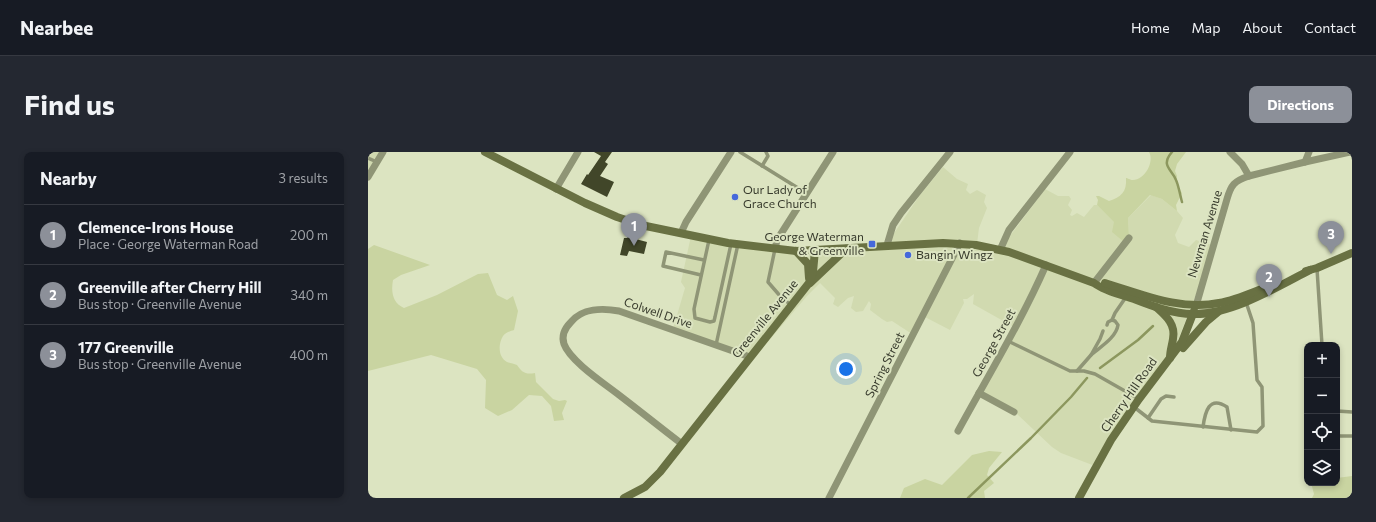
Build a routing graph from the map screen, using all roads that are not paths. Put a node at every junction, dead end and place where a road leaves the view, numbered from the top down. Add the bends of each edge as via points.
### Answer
1 (383, 152) edge
2 (485, 152) edge
3 (578, 152) edge
4 (731, 152) edge
5 (740, 152) edge
6 (766, 152) edge
7 (833, 152) edge
8 (950, 152) edge
9 (1070, 152) edge
10 (1230, 152) edge
11 (1309, 152) edge
12 (1350, 152) edge
13 (368, 158) edge
14 (377, 162) junction
15 (1305, 162) junction
16 (762, 166) junction
17 (1249, 176) junction
18 (368, 177) edge
19 (556, 188) junction
20 (806, 193) junction
21 (681, 233) junction
22 (1129, 238) dead end
23 (709, 239) junction
24 (735, 244) junction
25 (960, 244) junction
26 (887, 245) junction
27 (775, 249) junction
28 (846, 249) junction
29 (815, 250) junction
30 (1000, 250) junction
31 (796, 251) junction
32 (1352, 253) edge
33 (704, 260) junction
34 (1046, 265) junction
35 (1313, 269) junction
36 (701, 275) junction
37 (809, 283) junction
38 (1094, 283) junction
39 (1127, 294) junction
40 (1246, 301) junction
41 (791, 305) junction
42 (1156, 307) junction
43 (1195, 310) junction
44 (1222, 310) junction
45 (1112, 320) junction
46 (1107, 325) dead end
47 (1103, 331) dead end
48 (1008, 341) junction
49 (1322, 342) edge
50 (716, 345) junction
51 (1091, 354) junction
52 (750, 357) junction
53 (1170, 358) junction
54 (1077, 371) junction
55 (1152, 382) junction
56 (979, 393) junction
57 (1174, 397) dead end
58 (1139, 399) junction
59 (1133, 407) junction
60 (1340, 411) edge
61 (1014, 412) dead end
62 (1352, 412) edge
63 (1148, 418) junction
64 (1203, 427) junction
65 (1230, 430) junction
66 (958, 431) dead end
67 (1340, 436) edge
68 (1352, 436) edge
69 (682, 444) junction
70 (628, 498) edge
71 (829, 498) edge
72 (1080, 498) edge

1 - 14 street
2 - 19 main road
3 - 19 street
4 - 21 street
5 - 16 lane
6 - 16 lane via 768,156
7 - 20 street
8 - 26 street via 901,213 893,225
9 - 30 street via 1009,230
10 - 17 street
11 - 15 street
12 - 15 street, Newman Avenue
13 - 14 lane
14 - 18 street
15 - 17 street, Newman Avenue
16 - 20 lane
17 - 43 street, Newman Avenue via 1234,183 1230,189
19 - 21 main road via 621,218
20 - 27 street via 777,240
21 - 23 main road
22 - 38 street
23 - 24 main road
23 - 33 lane
24 - 27 main road
24 - 36 lane via 714,321 710,322 695,318 694,315
24 - 50 lane
25 - 26 main road
25 - 30 main road
25 - 71 street, Spring Street
26 - 28 main road
27 - 31 main road
27 - 41 lane via 768,282
28 - 29 main road
28 - 37 main road
29 - 31 main road
29 - 37 main road, Greenville Avenue via 814,272
30 - 34 main road
31 - 37 main road via 808,264
32 - 35 main road
33 - 36 lane
33 - 36 lane via 666,252 663,266
34 - 38 main road
34 - 48 street, George Street
35 - 40 main road
35 - 43 main road via 1233,299
35 - 49 lane
37 - 41 main road, Greenville Avenue
38 - 39 main road
39 - 42 main road
39 - 43 main road
39 - 45 lane
40 - 44 main road
40 - 65 lane via 1253,323 1256,380 1262,386 1263,426 1258,432
41 - 52 main road, Greenville Avenue
42 - 43 main road
42 - 53 main road via 1166,316 1173,328
43 - 44 main road via 1210,313
43 - 53 main road, Cherry Hill Road via 1182,342
44 - 55 main road via 1206,322 1162,374
45 - 46 lane
45 - 51 lane via 1116,321 1118,328 1110,339
47 - 51 lane
48 - 54 lane via 1070,371
48 - 56 street, George Street
50 - 52 street, Colwell Drive
50 - 69 street, Colwell Drive via 619,311 587,311 577,316 566,328 564,343 574,359
51 - 54 lane
52 - 69 main road, Greenville Avenue
53 - 55 main road, Cherry Hill Road
54 - 58 lane via 1095,374
55 - 58 main road, Cherry Hill Road
56 - 61 street
56 - 66 street, George Street
57 - 63 lane via 1166,396 1161,399
58 - 59 main road, Cherry Hill Road
59 - 63 lane
59 - 72 main road, Cherry Hill Road via 1111,440
60 - 62 lane
63 - 64 lane via 1152,421
64 - 65 lane
64 - 65 lane via 1205,412 1216,402 1227,407
67 - 68 lane
69 - 70 main road, Greenville Avenue via 655,477

